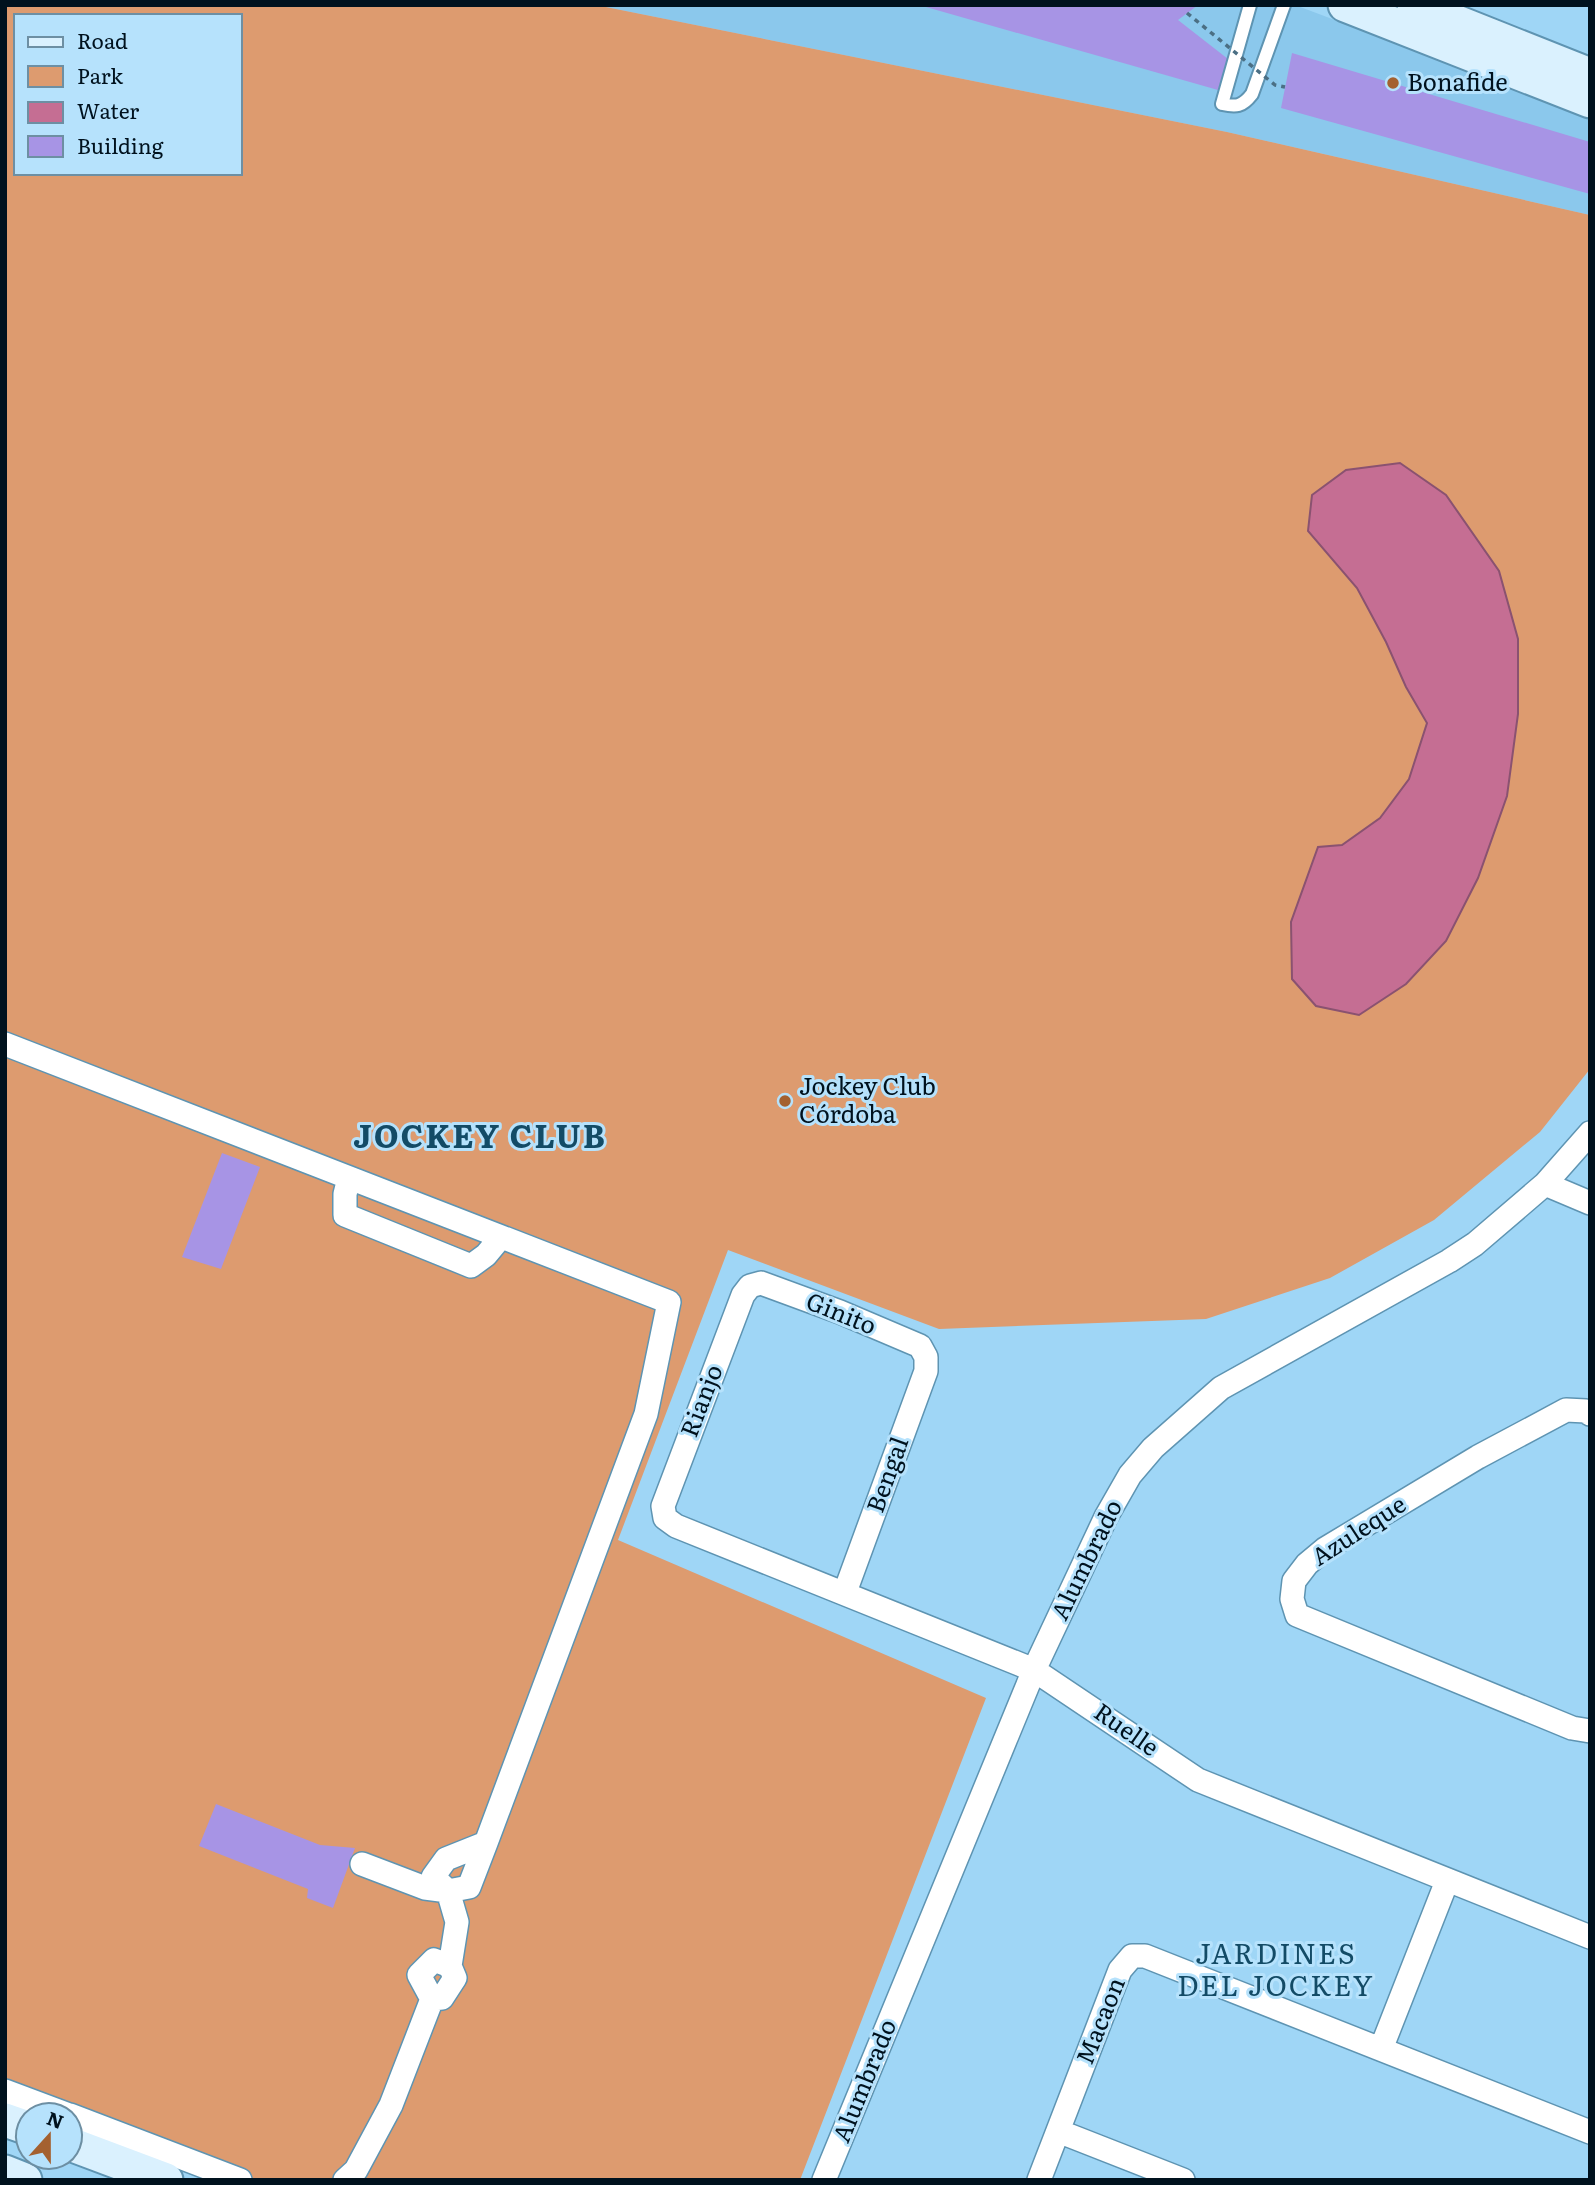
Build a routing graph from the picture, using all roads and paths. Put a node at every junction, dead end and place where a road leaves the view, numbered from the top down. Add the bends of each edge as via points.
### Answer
1 (1250, 5) edge
2 (1284, 5) edge
3 (1345, 5) edge
4 (1414, 5) edge
5 (1187, 13) dead end
6 (1587, 82) edge
7 (1285, 87) dead end
8 (5, 1044) edge
9 (1590, 1133) edge
10 (349, 1178) junction
11 (1545, 1184) junction
12 (1590, 1203) edge
13 (501, 1237) junction
14 (750, 1286) joint
15 (926, 1357) joint
16 (1590, 1414) edge
17 (665, 1518) joint
18 (845, 1592) junction
19 (1034, 1670) junction
20 (1590, 1731) edge
21 (486, 1843) junction
22 (362, 1864) dead end
23 (1447, 1881) junction
24 (448, 1891) junction
25 (1590, 1937) edge
26 (1381, 2049) junction
27 (5, 2091) edge
28 (32, 2101) edge
29 (84, 2120) edge
30 (1058, 2131) junction
31 (1590, 2132) edge
32 (84, 2149) edge
33 (5, 2172) edge
34 (25, 2180) edge
35 (166, 2180) edge
36 (240, 2180) edge
37 (345, 2180) edge
38 (824, 2180) edge
39 (1039, 2180) edge
40 (1183, 2180) edge

1 - 2 lane via 1222,104 1238,107 1252,94
3 - 6 main road
4 - 6 main road
5 - 7 path, bridge via 1275,85
8 - 10 street
9 - 11 street, Alumbrado
10 - 13 street
10 - 13 street via 345,1215 471,1266
11 - 12 street
11 - 19 street, Alumbrado via 1475,1244 1221,1388 1161,1440 1130,1475 1106,1517
13 - 21 street via 669,1302 646,1414
14 - 15 street, Ginito via 761,1283 840,1312 920,1346
14 - 17 street, Rianjo via 663,1506
15 - 18 street, Bengal via 926,1371
16 - 20 street, Azuleque via 1566,1410 1360,1526 1307,1564 1294,1581 1292,1599 1297,1615 1572,1728
17 - 18 street, Ruelle
18 - 19 street, Ruelle
19 - 23 street, Ruelle via 1198,1780
19 - 38 street, Alumbrado
21 - 24 street via 469,1887
21 - 24 street via 446,1859 433,1877
22 - 24 street via 425,1888
23 - 25 street, Ruelle
23 - 26 street
24 - 37 street via 457,1922 450,1966 455,1978 442,1998 432,1999 391,2105 356,2170
26 - 30 street, Macaon via 1145,1956 1132,1956 1120,1970
26 - 31 street, Macaon
27 - 28 street
29 - 36 street
30 - 39 street, Macaon
30 - 40 street
32 - 35 main road
33 - 34 main road

